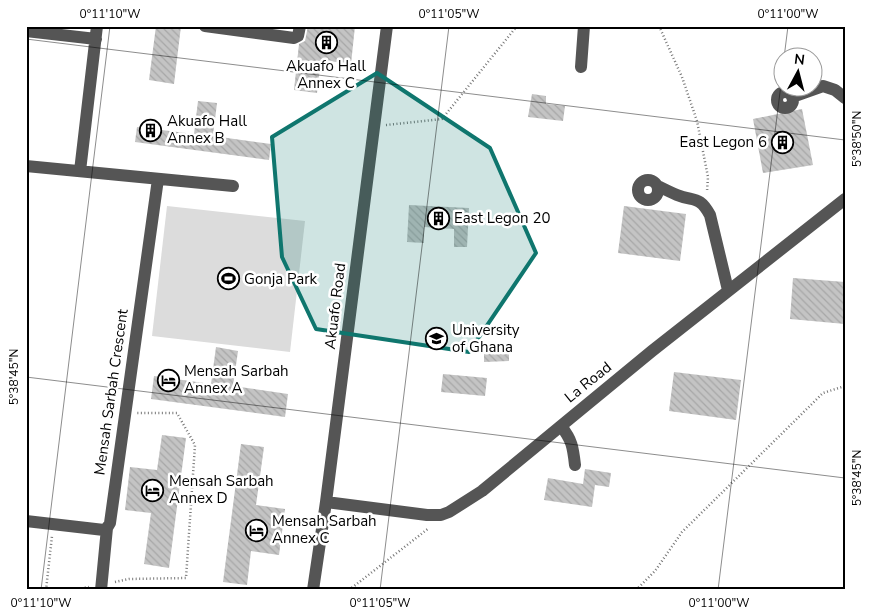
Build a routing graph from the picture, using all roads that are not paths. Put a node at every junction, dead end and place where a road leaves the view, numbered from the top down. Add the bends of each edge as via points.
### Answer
1 (97, 26) edge
2 (205, 26) edge
3 (300, 26) edge
4 (387, 26) edge
5 (584, 26) edge
6 (26, 31) edge
7 (96, 39) junction
8 (581, 66) dead end
9 (824, 86) edge
10 (845, 98) edge
11 (26, 166) edge
12 (80, 171) junction
13 (158, 179) junction
14 (233, 186) dead end
15 (658, 186) dead end
16 (845, 199) edge
17 (728, 290) junction
18 (561, 426) junction
19 (575, 465) dead end
20 (326, 502) junction
21 (26, 521) edge
22 (107, 528) junction
23 (102, 587) edge
24 (313, 590) edge

1 - 7 street
2 - 3 street via 294,38 298,36
4 - 20 street, Akuafo Road
5 - 8 street
6 - 7 street
7 - 12 street
9 - 10 street
11 - 12 street
12 - 13 street
13 - 14 street
13 - 22 street, Mensah Sarbah Crescent
15 - 17 street via 705,205
16 - 17 street, La Road
17 - 18 street, La Road
18 - 19 street via 570,438
18 - 20 street, La Road via 482,491 441,515
20 - 24 street, Akuafo Road
21 - 22 street
22 - 23 street, Mensah Sarbah Crescent

